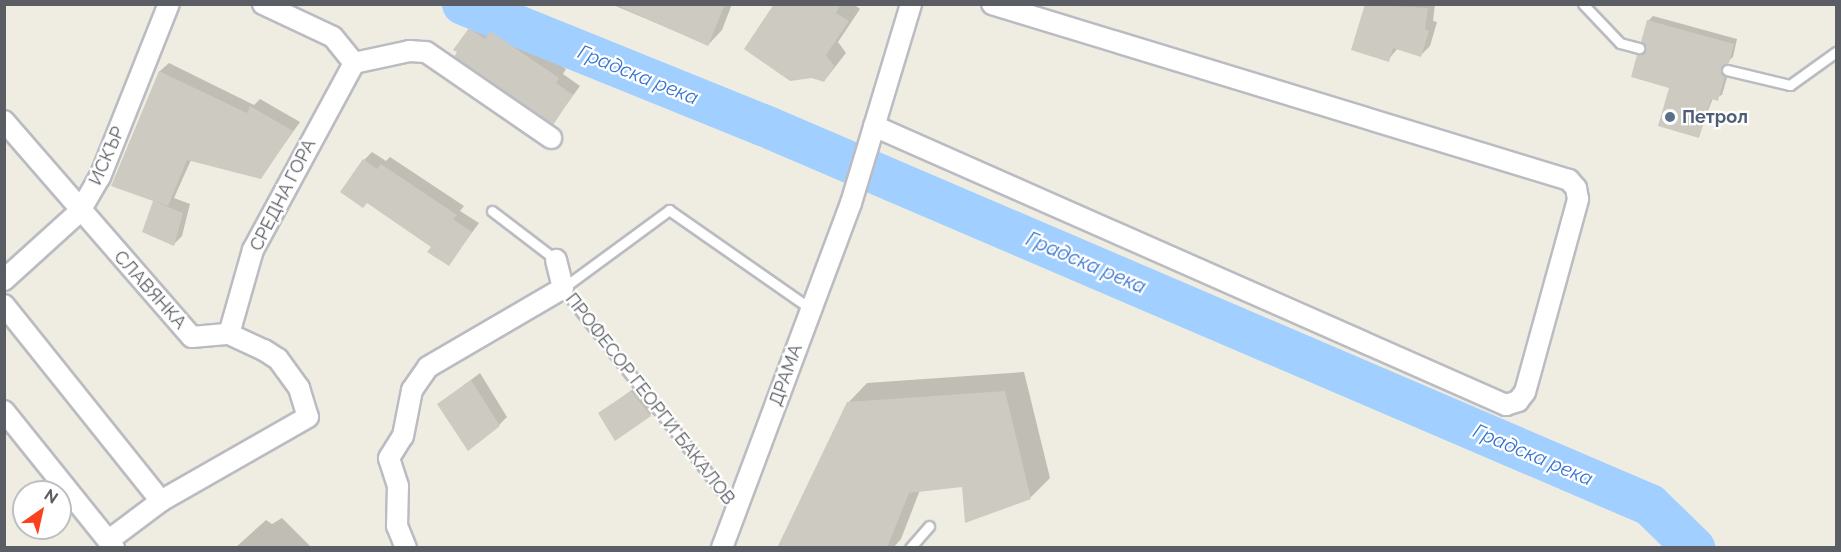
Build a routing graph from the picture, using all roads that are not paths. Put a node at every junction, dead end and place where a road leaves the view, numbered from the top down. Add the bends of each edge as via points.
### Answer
1 (169, 4) edge
2 (263, 4) edge
3 (911, 4) edge
4 (993, 4) edge
5 (1583, 4) edge
6 (1639, 48) dead end
7 (1836, 52) edge
8 (354, 63) junction
9 (1727, 70) dead end
10 (4, 121) edge
11 (874, 126) junction
12 (551, 138) dead end
13 (80, 211) junction
14 (492, 212) dead end
15 (556, 260) joint
16 (4, 280) edge
17 (563, 288) junction
18 (4, 305) edge
19 (811, 309) junction
20 (229, 334) junction
21 (4, 411) edge
22 (161, 501) junction
23 (736, 509) junction
24 (929, 526) dead end
25 (112, 544) edge
26 (406, 548) edge
27 (722, 548) edge
28 (910, 548) edge

1 - 13 street, ИСКЪР via 100,177
2 - 8 street via 333,37
3 - 11 street, ДРАМА
4 - 11 street via 1569,180 1576,188 1578,200 1525,392 1518,401 1506,405
5 - 6 lane via 1620,43
7 - 9 lane via 1790,86
8 - 12 street via 410,51 426,52
8 - 20 street, СРЕДНА ГОРА via 253,250
10 - 13 street, СЛАВЯНКА
11 - 19 street, ДРАМА via 851,203
13 - 16 street, ИСКЪР
13 - 20 street, СЛАВЯНКА via 192,337
14 - 15 lane
15 - 17 street
17 - 19 lane via 669,210
17 - 23 lane, ПРОФЕСОР ГЕОРГИ БАКАЛОВ
17 - 26 street via 428,367 412,390 404,436 389,458 398,486 397,526
18 - 22 street
19 - 23 street, ДРАМА
20 - 22 street, СЛАВЯНКА via 249,340 278,359 299,388 308,417
21 - 25 street
22 - 25 street
23 - 27 street, ДРАМА
24 - 28 lane

